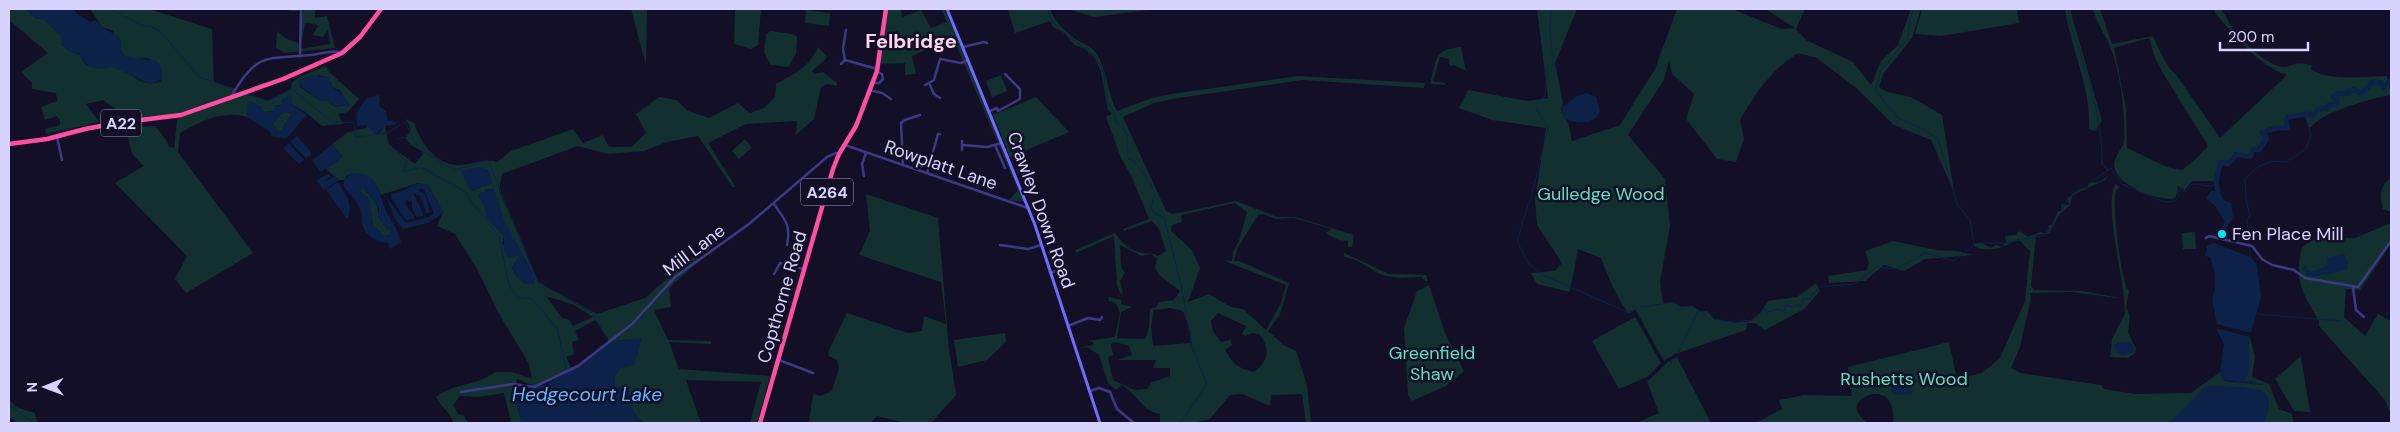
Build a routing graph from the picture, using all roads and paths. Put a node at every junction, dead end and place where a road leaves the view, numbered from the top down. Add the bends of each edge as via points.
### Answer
1 (301, 9) edge
2 (380, 9) edge
3 (886, 9) edge
4 (947, 9) edge
5 (846, 30) dead end
6 (987, 43) dead end
7 (964, 46) junction
8 (342, 54) junction
9 (300, 56) junction
10 (845, 60) junction
11 (968, 60) junction
12 (841, 64) dead end
13 (877, 70) junction
14 (1005, 74) dead end
15 (872, 83) junction
16 (929, 83) junction
17 (924, 84) dead end
18 (868, 90) junction
19 (231, 98) junction
20 (940, 98) dead end
21 (891, 100) dead end
22 (990, 111) junction
23 (920, 115) dead end
24 (940, 134) dead end
25 (56, 137) junction
26 (962, 141) dead end
27 (1002, 143) junction
28 (9, 144) edge
29 (845, 145) junction
30 (962, 145) junction
31 (995, 146) junction
32 (962, 150) dead end
33 (866, 152) junction
34 (839, 154) junction
35 (62, 160) dead end
36 (903, 165) junction
37 (1005, 168) dead end
38 (927, 173) junction
39 (864, 176) dead end
40 (774, 204) junction
41 (1029, 208) junction
42 (2206, 238) dead end
43 (2391, 241) edge
44 (787, 245) dead end
45 (1041, 245) junction
46 (1000, 246) dead end
47 (1055, 261) dead end
48 (1061, 269) junction
49 (804, 270) junction
50 (1050, 273) junction
51 (774, 274) dead end
52 (1068, 280) dead end
53 (2353, 287) junction
54 (2364, 317) dead end
55 (1101, 320) dead end
56 (1068, 326) junction
57 (778, 360) junction
58 (813, 373) dead end
59 (1090, 391) junction
60 (461, 392) dead end
61 (760, 423) edge
62 (1100, 423) edge
63 (1134, 423) edge

1 - 9 street
2 - 8 highway, A22 via 360,37
3 - 13 highway, Copthorne Road / A264
4 - 7 street, Crawley Down Road
5 - 10 street
6 - 7 street
7 - 11 street, Crawley Down Road
8 - 9 street via 340,51
8 - 19 highway, A22
9 - 19 street via 268,58 252,66 243,75
10 - 12 street
10 - 13 street
11 - 16 street via 940,59 937,76
11 - 22 street, Crawley Down Road
13 - 15 highway, Copthorne Road / A264
13 - 15 street via 883,79
14 - 22 street via 1020,89 1020,99 1002,109 996,107
15 - 18 highway, Copthorne Road / A264
16 - 17 street
16 - 20 street
18 - 21 street via 882,93
18 - 29 highway, Copthorne Road / A264 via 856,126
19 - 25 highway, A22 via 181,116 117,123
22 - 27 street, Crawley Down Road
23 - 36 street via 901,123
24 - 38 street
25 - 28 highway, A22
25 - 35 street
26 - 30 street
27 - 31 street
27 - 41 street, Crawley Down Road
29 - 33 street, Rowplatt Lane
29 - 34 highway, Copthorne Road / A264
30 - 31 street
30 - 32 street
31 - 37 street
33 - 36 street, Rowplatt Lane
33 - 39 street via 862,164
34 - 40 street, Mill Lane via 836,152 827,157
34 - 49 highway, Copthorne Road / A264
36 - 38 street, Rowplatt Lane
38 - 41 street, Rowplatt Lane
40 - 44 street via 788,224
40 - 60 street, Mill Lane via 675,278 632,324 567,372 534,387 513,384
41 - 45 street, Crawley Down Road
42 - 53 street via 2210,236 2248,244 2272,265 2294,270 2305,278
43 - 53 street via 2358,287
45 - 46 street via 1028,249
45 - 50 street, Crawley Down Road
47 - 48 street
48 - 50 street
48 - 52 street
49 - 51 street via 780,263
49 - 57 highway, Copthorne Road / A264
50 - 56 street, Crawley Down Road
53 - 54 street via 2356,310
55 - 56 street via 1088,318
56 - 59 street, Crawley Down Road
57 - 58 street
57 - 61 highway, Copthorne Road / A264
59 - 62 street, Crawley Down Road
59 - 63 street via 1099,388 1110,392 1118,409

